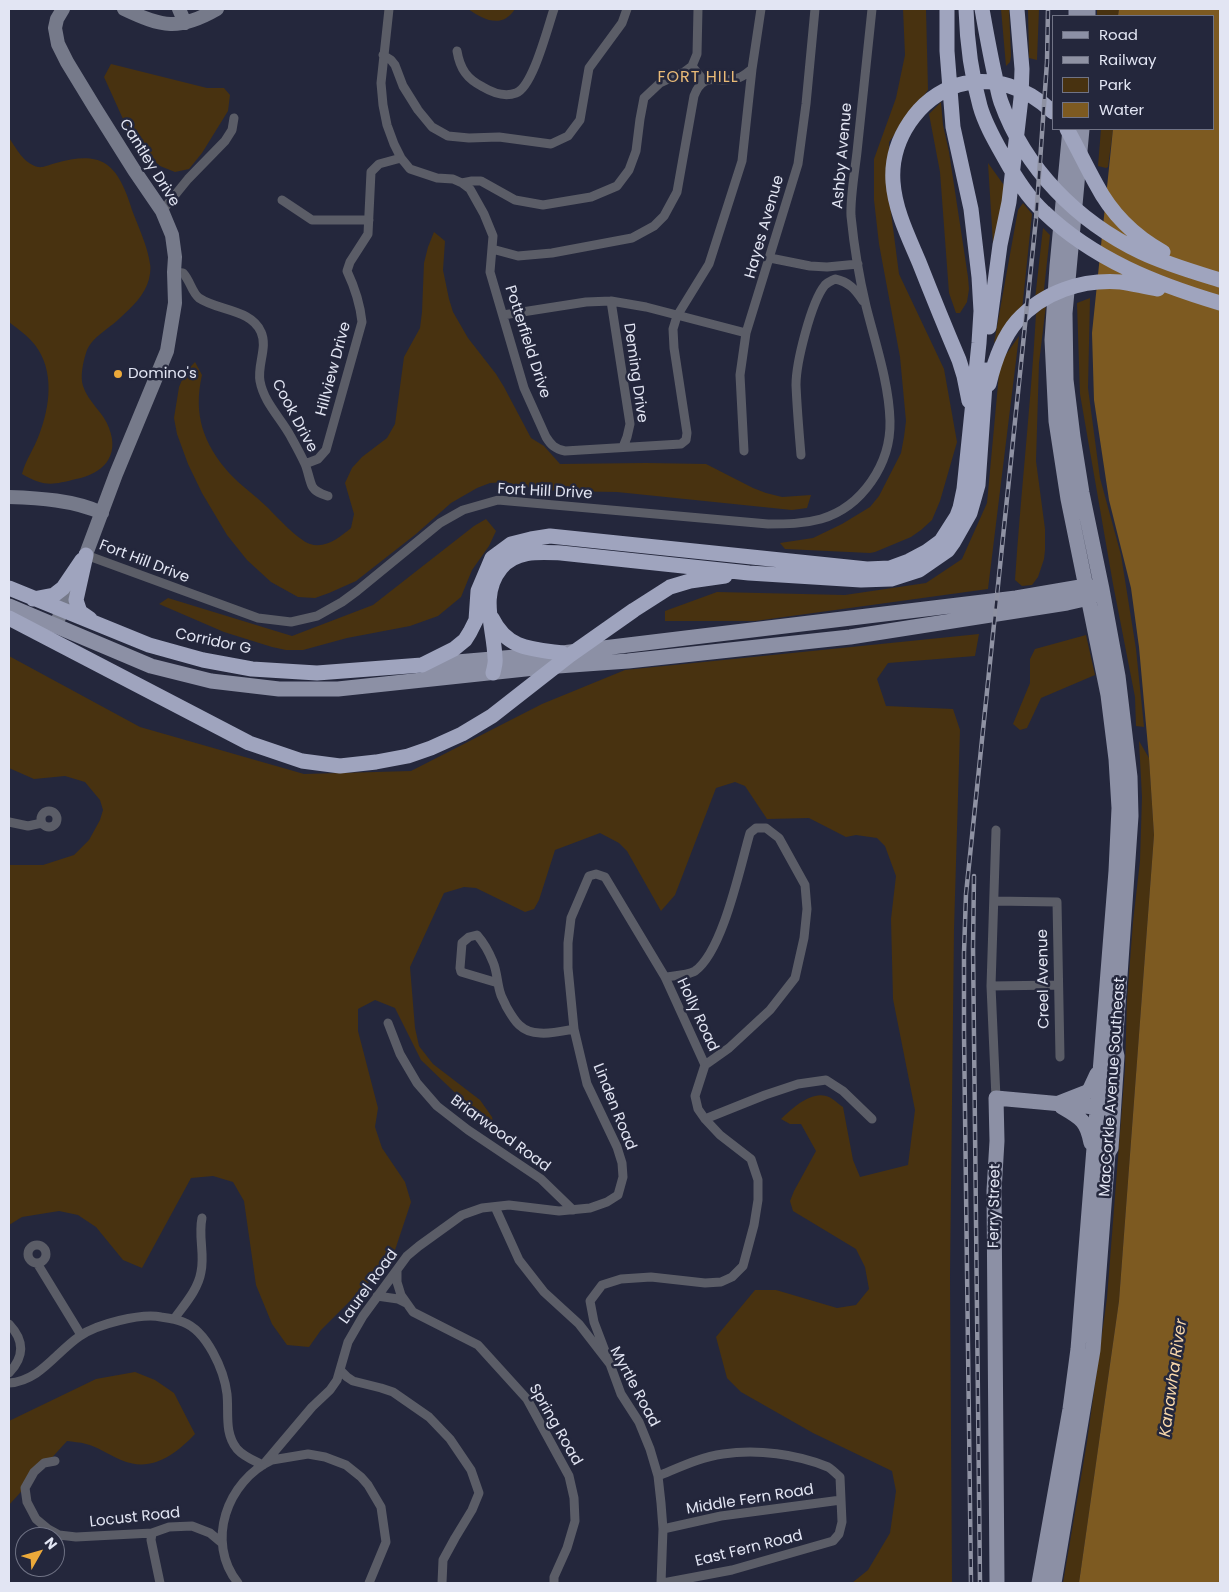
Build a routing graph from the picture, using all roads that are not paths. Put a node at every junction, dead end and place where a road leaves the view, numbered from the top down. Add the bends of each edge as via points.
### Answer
1 (63, 9) edge
2 (124, 9) edge
3 (179, 9) edge
4 (217, 9) edge
5 (389, 9) edge
6 (554, 9) edge
7 (627, 9) edge
8 (698, 9) edge
9 (762, 9) edge
10 (815, 9) edge
11 (872, 9) edge
12 (947, 9) edge
13 (966, 9) edge
14 (982, 9) edge
15 (1017, 9) edge
16 (185, 23) junction
17 (457, 51) dead end
18 (383, 55) junction
19 (692, 66) junction
20 (752, 69) junction
21 (704, 81) junction
22 (1052, 111) edge
23 (234, 118) dead end
24 (1069, 130) edge
25 (1069, 130) edge
26 (1082, 130) edge
27 (401, 158) junction
28 (462, 183) junction
29 (282, 200) dead end
30 (162, 211) junction
31 (369, 220) junction
32 (492, 249) junction
33 (770, 258) junction
34 (858, 264) junction
35 (827, 267) junction
36 (174, 272) junction
37 (1201, 274) junction
38 (835, 279) junction
39 (1220, 280) edge
40 (1190, 294) junction
41 (611, 301) junction
42 (1220, 303) edge
43 (866, 305) junction
44 (503, 315) junction
45 (677, 316) junction
46 (746, 333) junction
47 (878, 352) joint
48 (977, 423) junction
49 (623, 447) junction
50 (744, 452) dead end
51 (801, 455) dead end
52 (305, 464) junction
53 (328, 496) dead end
54 (9, 497) edge
55 (102, 513) junction
56 (1078, 547) junction
57 (86, 555) junction
58 (485, 571) junction
59 (749, 573) junction
60 (9, 588) edge
61 (1102, 589) junction
62 (1087, 592) junction
63 (33, 599) junction
64 (1052, 599) junction
65 (9, 606) edge
66 (62, 610) junction
67 (489, 612) junction
68 (9, 618) edge
69 (55, 626) junction
70 (104, 627) junction
71 (1097, 636) junction
72 (562, 653) junction
73 (492, 664) junction
74 (422, 665) junction
75 (9, 822) edge
76 (42, 823) dead end
77 (996, 830) dead end
78 (589, 876) joint
79 (995, 901) junction
80 (665, 977) junction
81 (498, 984) junction
82 (1058, 985) junction
83 (991, 986) junction
84 (388, 1024) dead end
85 (574, 1029) junction
86 (1115, 1048) junction
87 (1060, 1056) dead end
88 (705, 1064) junction
89 (1100, 1068) junction
90 (996, 1098) junction
91 (1056, 1104) junction
92 (1103, 1108) junction
93 (705, 1119) junction
94 (872, 1119) dead end
95 (1101, 1154) junction
96 (495, 1207) junction
97 (573, 1210) junction
98 (202, 1218) dead end
99 (36, 1263) dead end
100 (397, 1270) junction
101 (377, 1296) junction
102 (406, 1304) junction
103 (174, 1319) junction
104 (9, 1324) edge
105 (81, 1335) junction
106 (610, 1364) junction
107 (340, 1370) junction
108 (9, 1372) edge
109 (9, 1383) edge
110 (359, 1383) junction
111 (330, 1390) junction
112 (55, 1461) dead end
113 (263, 1464) junction
114 (658, 1476) junction
115 (841, 1500) junction
116 (663, 1529) junction
117 (152, 1532) junction
118 (222, 1544) junction
119 (160, 1583) edge
120 (238, 1583) edge
121 (369, 1583) edge
122 (442, 1583) edge
123 (554, 1583) edge
124 (662, 1583) edge
125 (997, 1583) edge
126 (1040, 1583) edge
127 (1054, 1583) edge

1 - 30 street, Cantley Drive via 55,28 58,44
2 - 16 street via 163,24
3 - 16 street
4 - 16 street
5 - 18 street
6 - 17 street via 533,71 518,93 498,94 475,83 465,74
7 - 18 street via 622,23 589,68 580,120 568,136 551,144 499,137 448,136 432,127 418,110 403,86 396,65
8 - 19 street via 697,54
9 - 20 street
10 - 33 street, Hayes Avenue via 798,164
11 - 34 street, Ashby Avenue via 851,214
12 - 48 highway via 947,51 954,126 971,209 979,277 981,319
13 - 40 highway via 968,48 980,106 1013,173 1029,195 1043,211 1089,249 1134,272
14 - 37 highway via 1000,101 1038,171 1078,211 1126,244
15 - 48 highway via 1021,98
18 - 27 street via 383,105 387,125
19 - 21 street
19 - 28 street via 660,83 644,98 636,151 617,186 591,197 543,205 515,200 481,181
20 - 21 street via 738,78
20 - 45 street via 742,161 710,264
21 - 32 street via 694,96 677,192 664,216 654,226 632,238 552,253 518,256
22 - 48 highway via 1042,101 1009,85 983,82 959,85 918,111 903,134 895,158 893,182 901,218 959,360
23 - 30 street via 232,130 225,141
24 - 37 highway via 1096,186 1112,209 1151,246
25 - 56 main road, MacCorkle Avenue Southeast via 1052,340 1056,421
26 - 61 main road, MacCorkle Avenue Southeast via 1066,313 1066,380 1074,447
27 - 28 street via 410,169
27 - 31 street via 379,164 371,172
28 - 32 street, Potterfield Drive via 470,189 484,214 493,236
29 - 31 street via 312,220
30 - 36 street, Cantley Drive via 172,236
31 - 52 street, Hillview Drive via 368,234 347,271 360,303 362,322 326,450 318,460
32 - 44 street, Potterfield Drive via 490,272
33 - 35 street
33 - 46 street, Hayes Avenue
34 - 35 street
34 - 43 street, Ashby Avenue
35 - 38 street
36 - 52 street, Cook Drive via 187,277 197,297 245,316 256,324 262,333 264,347 259,365 265,397
36 - 55 street, Cantley Drive via 176,303 167,351
37 - 39 highway
38 - 43 street, Ashby Avenue via 846,281
38 - 51 street via 826,284 811,311 799,364 796,383
40 - 42 highway
40 - 48 highway via 1120,282 1096,282 1072,286 1042,300 1016,322 1000,350
41 - 44 street
41 - 45 street
41 - 49 street, Deming Drive via 630,424
43 - 47 street, Ashby Avenue
44 - 49 street, Potterfield Drive via 524,388 551,444 565,451
45 - 46 street
45 - 49 street, Potterfield Drive via 674,348 688,433 686,440 681,444
46 - 50 street, Hayes Avenue via 740,375
47 - 57 street, Fort Hill Drive via 890,422 882,461 872,481 856,499 833,514 816,520 768,524 498,500 463,510 440,523 350,596 317,616 292,622 250,616
48 - 58 highway via 960,508 952,525 941,541 926,552 890,568 867,569 550,536 511,544 492,558
48 - 59 highway via 978,485 970,513 948,550 919,570 892,578 860,580
52 - 53 street, Cook Drive via 313,488
54 - 55 street via 70,503
55 - 57 street, Cantley Drive
56 - 62 main road, MacCorkle Avenue Southeast
56 - 64 main road via 1072,576
57 - 63 highway via 63,588 54,595
57 - 66 street, Cantley Drive
57 - 70 highway via 77,606 86,617
58 - 73 highway via 482,606
58 - 74 highway via 478,591 476,620 468,636 454,649
59 - 67 highway via 562,552 536,552 507,561 499,571 489,593
59 - 68 highway via 690,580 670,588 634,610 492,716 462,734 408,756 340,766 302,761 249,744
60 - 63 highway, Corridor G
61 - 62 main road
61 - 86 main road, MacCorkle Avenue Southeast via 1118,676 1130,777 1131,816
62 - 64 main road
62 - 71 main road, MacCorkle Avenue Southeast
63 - 66 highway, Corridor G
64 - 71 main road via 1083,615
64 - 72 main road via 1016,598
64 - 73 main road via 850,637 628,661 544,667
65 - 69 main road
66 - 69 street, Cantley Drive
66 - 70 highway, Corridor G
67 - 72 highway via 500,631 513,642 528,649
67 - 73 highway
69 - 73 main road via 151,666 211,681 279,688 338,689
70 - 74 highway, Corridor G via 149,645 252,669 317,673
71 - 89 main road, MacCorkle Avenue Southeast via 1116,759 1118,808
72 - 73 main road
73 - 74 main road
75 - 76 street via 28,826
77 - 79 street, Ferry Street
78 - 80 street, Holly Road via 605,877
78 - 85 street, Linden Road via 571,918 568,943
79 - 82 street, Creel Avenue via 1056,902
79 - 83 street, Ferry Street
80 - 88 street, Holly Road
80 - 88 street via 694,972 712,951 750,833 756,828 766,828 779,838 805,885 804,938 795,978 748,1032
81 - 81 street via 494,963 483,942 477,935 465,939 461,972
81 - 85 street via 510,1014 524,1029 540,1033
82 - 83 street
82 - 87 street, Creel Avenue
83 - 90 street, Ferry Street
84 - 97 street, Briarwood Road via 417,1083 437,1106 541,1179
85 - 97 street, Linden Road via 588,1084 617,1148 623,1177 618,1195 590,1208
86 - 92 main road, MacCorkle Avenue Southeast
86 - 95 main road, MacCorkle Avenue Southeast via 1111,1148
88 - 93 street, Holly Road via 695,1096 698,1110
89 - 91 main road via 1087,1092
89 - 92 main road, MacCorkle Avenue Southeast
90 - 91 main road
90 - 125 main road, Ferry Street
91 - 92 main road
91 - 95 main road via 1081,1118
92 - 95 main road, MacCorkle Avenue Southeast
93 - 94 street via 798,1084 826,1080 843,1090
93 - 106 street, Holly Road via 750,1158 758,1180 754,1225 743,1266 732,1277 720,1282 651,1277 620,1279 602,1285 590,1301 594,1322
95 - 126 main road, MacCorkle Avenue Southeast via 1070,1409
95 - 127 main road, MacCorkle Avenue Southeast via 1092,1350
96 - 97 street, Linden Road via 509,1205
96 - 100 street, Laurel Road via 462,1215 407,1256
96 - 106 street, Myrtle Road via 520,1260 544,1292 579,1324
98 - 103 street via 199,1230 201,1271 196,1286
99 - 105 street
100 - 101 street, Laurel Road
100 - 102 street via 397,1282
101 - 102 street, Spring Road via 398,1299
101 - 107 street, Laurel Road via 348,1342
102 - 123 street, Spring Road via 418,1315 478,1345 527,1399 569,1476 574,1498 574,1521
103 - 105 street via 139,1317 108,1323
103 - 113 street via 190,1326 212,1349 227,1393 228,1432 245,1457
104 - 108 street via 20,1339 21,1354
105 - 109 street via 32,1377
106 - 114 street, Myrtle Road via 621,1394 639,1422
107 - 110 street
107 - 111 street, Laurel Road
110 - 111 street
110 - 122 street via 394,1392 429,1417 450,1439 471,1470 479,1493 443,1560
111 - 113 street, Laurel Road
112 - 117 street, Locust Road via 44,1463 34,1472 26,1488 36,1519 48,1529 76,1537
113 - 118 street, Laurel Road via 239,1486 226,1510
113 - 121 street via 308,1454 325,1456 346,1465 365,1481 381,1507 386,1542
114 - 115 street via 722,1454 790,1456 830,1468 840,1477
114 - 116 street, Myrtle Road
115 - 116 street, Middle Fern Road via 721,1516
115 - 124 street, East Fern Road via 842,1522 839,1534 833,1540 732,1570
116 - 124 street, Myrtle Road
117 - 118 street, Locust Road via 192,1526 210,1533
117 - 119 street
118 - 120 street

